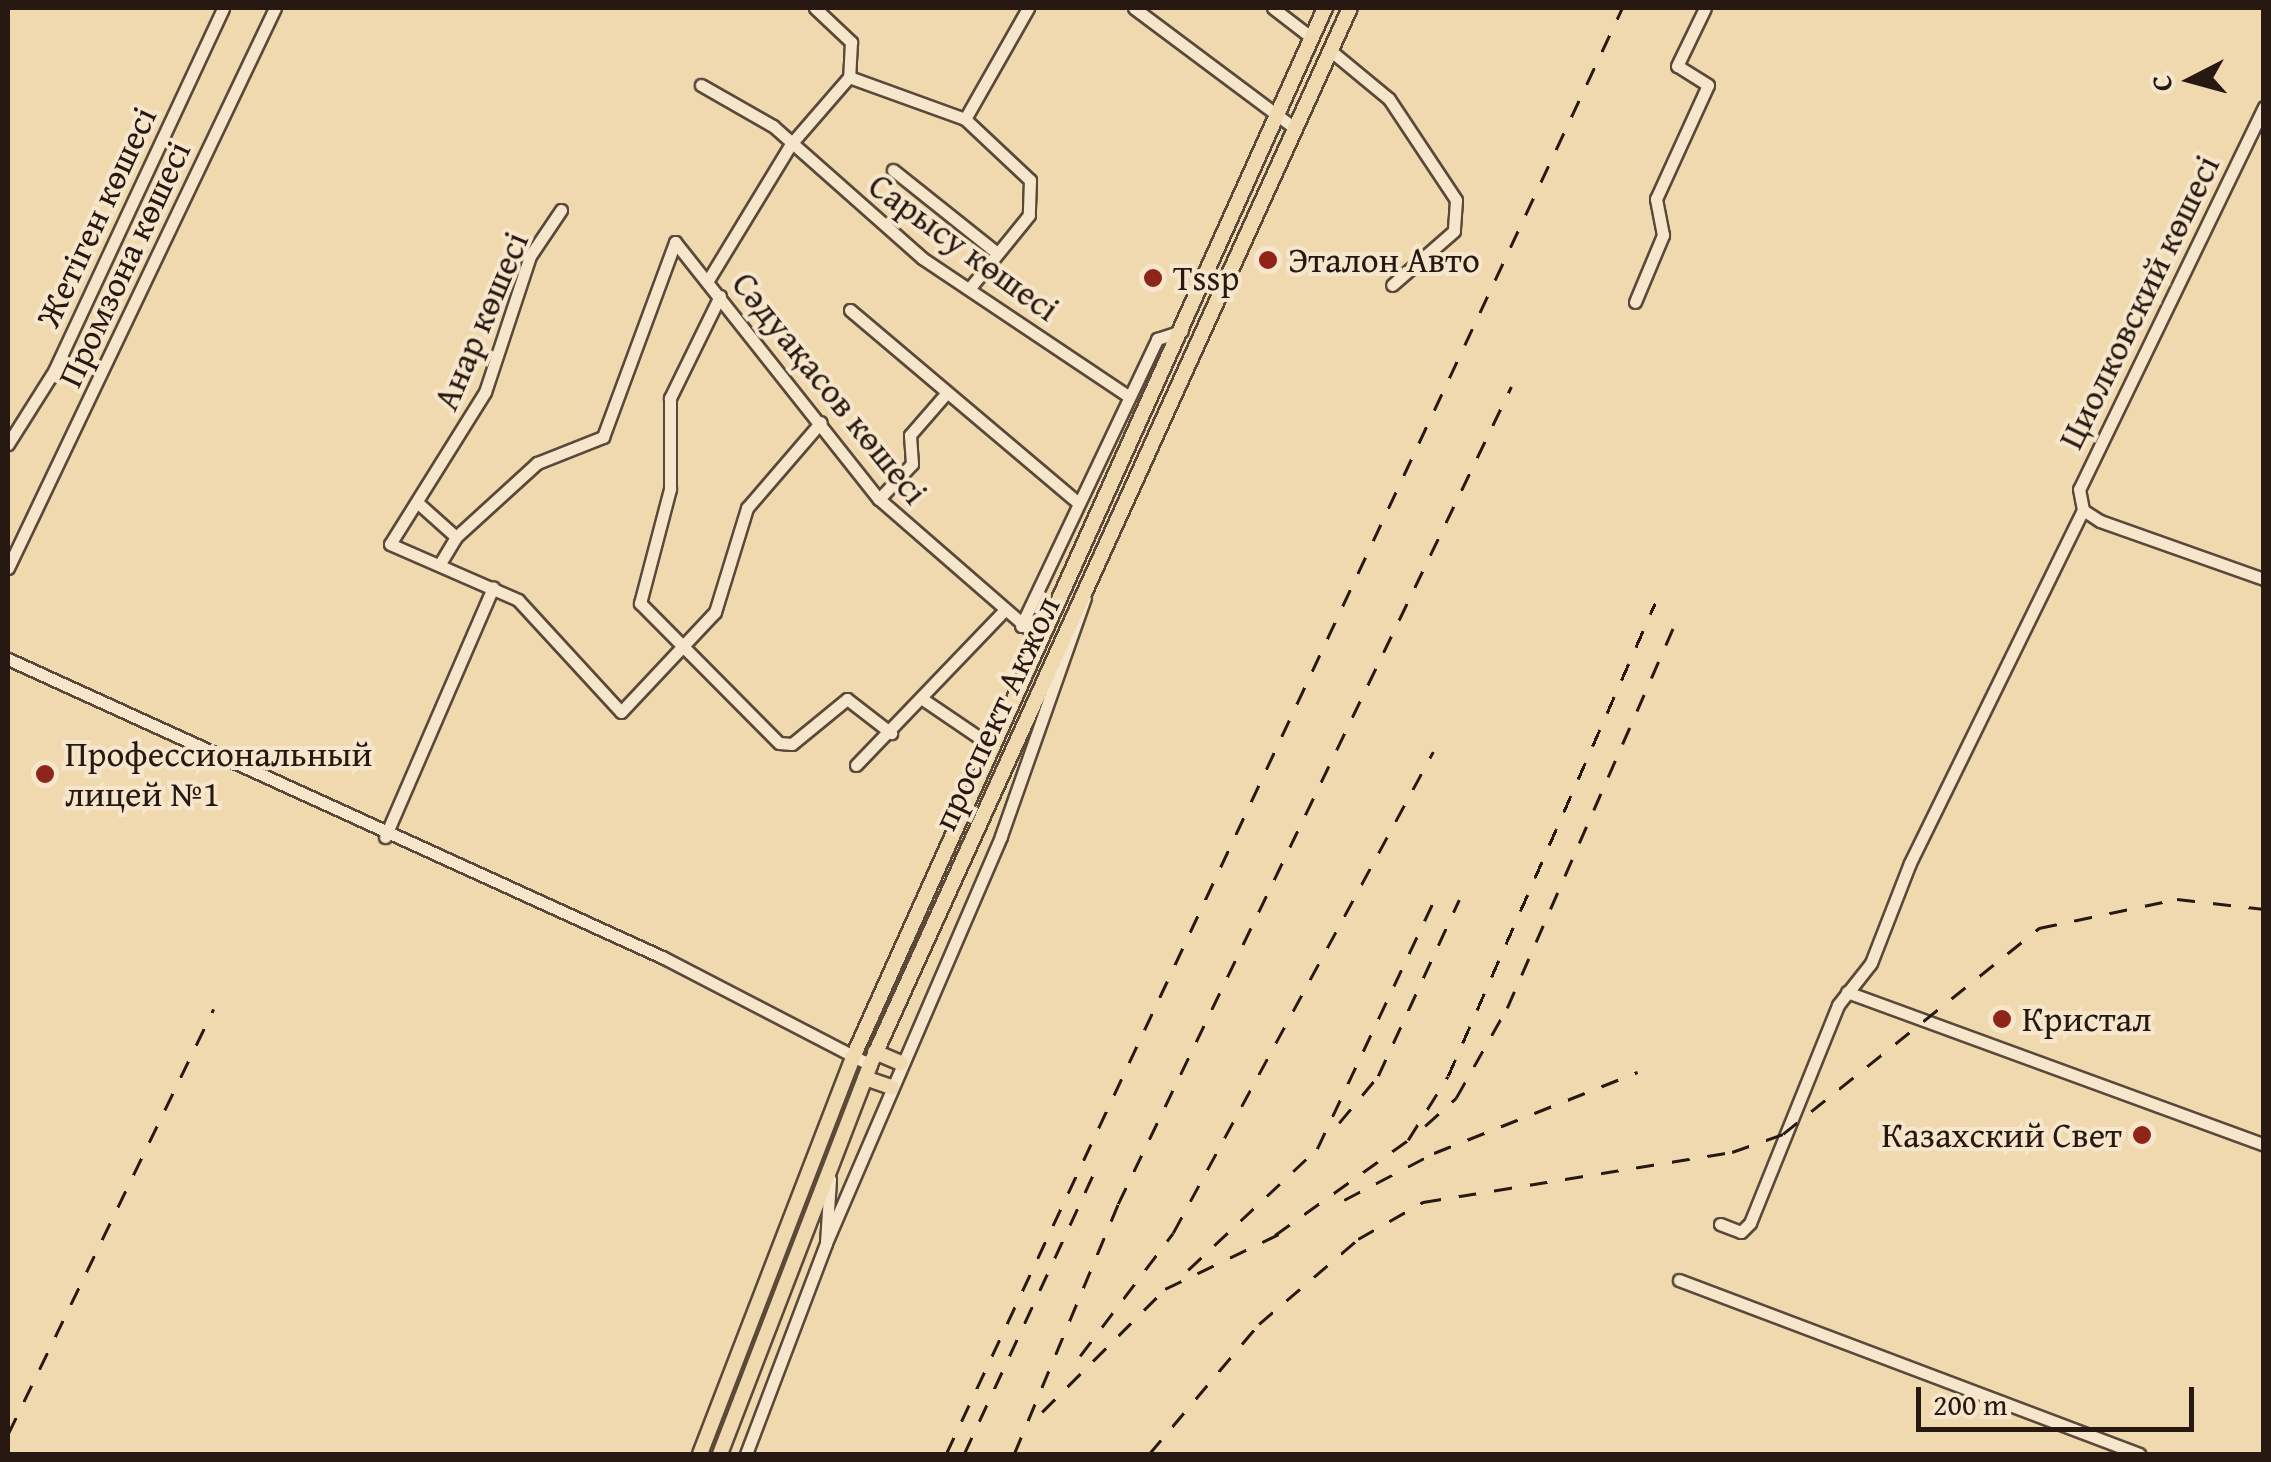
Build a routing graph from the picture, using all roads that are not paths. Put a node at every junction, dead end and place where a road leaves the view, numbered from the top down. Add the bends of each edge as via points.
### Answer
1 (223, 8) edge
2 (275, 8) edge
3 (814, 8) edge
4 (1028, 8) edge
5 (1134, 8) edge
6 (1273, 8) edge
7 (1326, 8) edge
8 (1350, 8) edge
9 (1361, 8) edge
10 (1706, 8) edge
11 (1340, 30) junction
12 (1312, 38) junction
13 (1330, 51) junction
14 (849, 77) junction
15 (701, 85) dead end
16 (2264, 107) edge
17 (1279, 116) junction
18 (965, 119) junction
19 (1293, 127) junction
20 (792, 144) junction
21 (892, 170) dead end
22 (561, 210) dead end
23 (996, 252) junction
24 (707, 282) junction
25 (1392, 285) dead end
26 (970, 289) junction
27 (720, 296) junction
28 (1636, 302) dead end
29 (850, 310) dead end
30 (1182, 330) junction
31 (944, 396) junction
32 (1128, 396) junction
33 (821, 422) junction
34 (8, 444) edge
35 (879, 499) junction
36 (418, 503) junction
37 (1078, 504) junction
38 (2082, 510) junction
39 (456, 537) junction
40 (440, 562) junction
41 (8, 568) edge
42 (2264, 579) edge
43 (493, 588) junction
44 (1087, 590) junction
45 (1002, 613) junction
46 (1021, 626) junction
47 (1040, 639) junction
48 (682, 652) junction
49 (8, 659) edge
50 (922, 698) junction
51 (891, 732) junction
52 (993, 747) junction
53 (856, 765) dead end
54 (385, 837) junction
55 (1847, 992) junction
56 (853, 1057) junction
57 (901, 1063) junction
58 (870, 1065) junction
59 (891, 1087) junction
60 (2264, 1145) edge
61 (830, 1164) junction
62 (1720, 1224) dead end
63 (826, 1243) junction
64 (1679, 1280) dead end
65 (700, 1454) edge
66 (720, 1454) edge
67 (746, 1454) edge
68 (2139, 1454) edge

1 - 34 street, Жетіген көшесі via 54,371
2 - 41 street, Промзона көшесі via 25,545
3 - 14 street via 851,42
4 - 18 street
5 - 17 street
6 - 12 street
7 - 12 main road, проспект Акжол
8 - 11 main road, проспект Акжол
9 - 11 main road
10 - 28 street via 1677,66 1708,85 1656,199 1663,235
11 - 13 main road, проспект Акжол
12 - 17 main road, проспект Акжол
13 - 19 main road, проспект Акжол
13 - 25 street via 1389,99 1456,200 1454,231
14 - 18 street
14 - 20 street
15 - 20 street, Сарысу көшесі
16 - 38 street, Циолковский көшесі via 2079,489
17 - 19 street
17 - 30 main road, проспект Акжол
18 - 23 street via 1030,180 1029,215
19 - 44 main road, проспект Акжол
20 - 24 street
20 - 26 street, Сарысу көшесі via 863,213
21 - 23 street
22 - 36 street, Анар көшесі via 530,256 485,392
23 - 26 street
24 - 27 street, Сәдуақасов көшесі
24 - 39 street, Сәдуақасов көшесі via 675,242 603,436 536,462
26 - 32 street, Сарысу көшесі
27 - 33 street, Сәдуақасов көшесі
27 - 48 street via 670,398 670,489 640,604
29 - 31 street
30 - 32 street via 1157,338
30 - 47 main road, проспект Акжол
31 - 35 street via 910,434 912,464
31 - 37 street
32 - 37 street
33 - 35 street, Сәдуақасов көшесі
33 - 48 street via 754,496 722,598
35 - 45 street, Сәдуақасов көшесі
36 - 39 street
36 - 40 street, Анар көшесі via 390,544
37 - 46 street
38 - 42 street
38 - 55 street, Циолковский көшесі via 1910,862 1871,963
39 - 40 street
40 - 43 street, Анар көшесі
43 - 48 street, Анар көшесі via 518,600 621,712
43 - 54 street
44 - 57 street via 1058,692
44 - 58 main road, проспект Акжол
45 - 46 street, Сәдуақасов көшесі
45 - 50 street
46 - 47 street, Сәдуақасов көшесі
47 - 52 main road, проспект Акжол
48 - 51 street via 779,744 792,744 846,699
49 - 54 street
50 - 51 street
50 - 52 street
51 - 53 street
52 - 56 main road, проспект Акжол
54 - 56 street via 662,957
55 - 60 street
55 - 62 street, Циолковский көшесі via 1750,1223 1741,1232
56 - 58 street
56 - 65 main road, проспект Акжол
57 - 58 main road
57 - 59 street
58 - 59 main road
58 - 61 main road, проспект Акжол
59 - 63 street
61 - 63 street
61 - 66 main road, проспект Акжол
63 - 67 street
64 - 68 street

